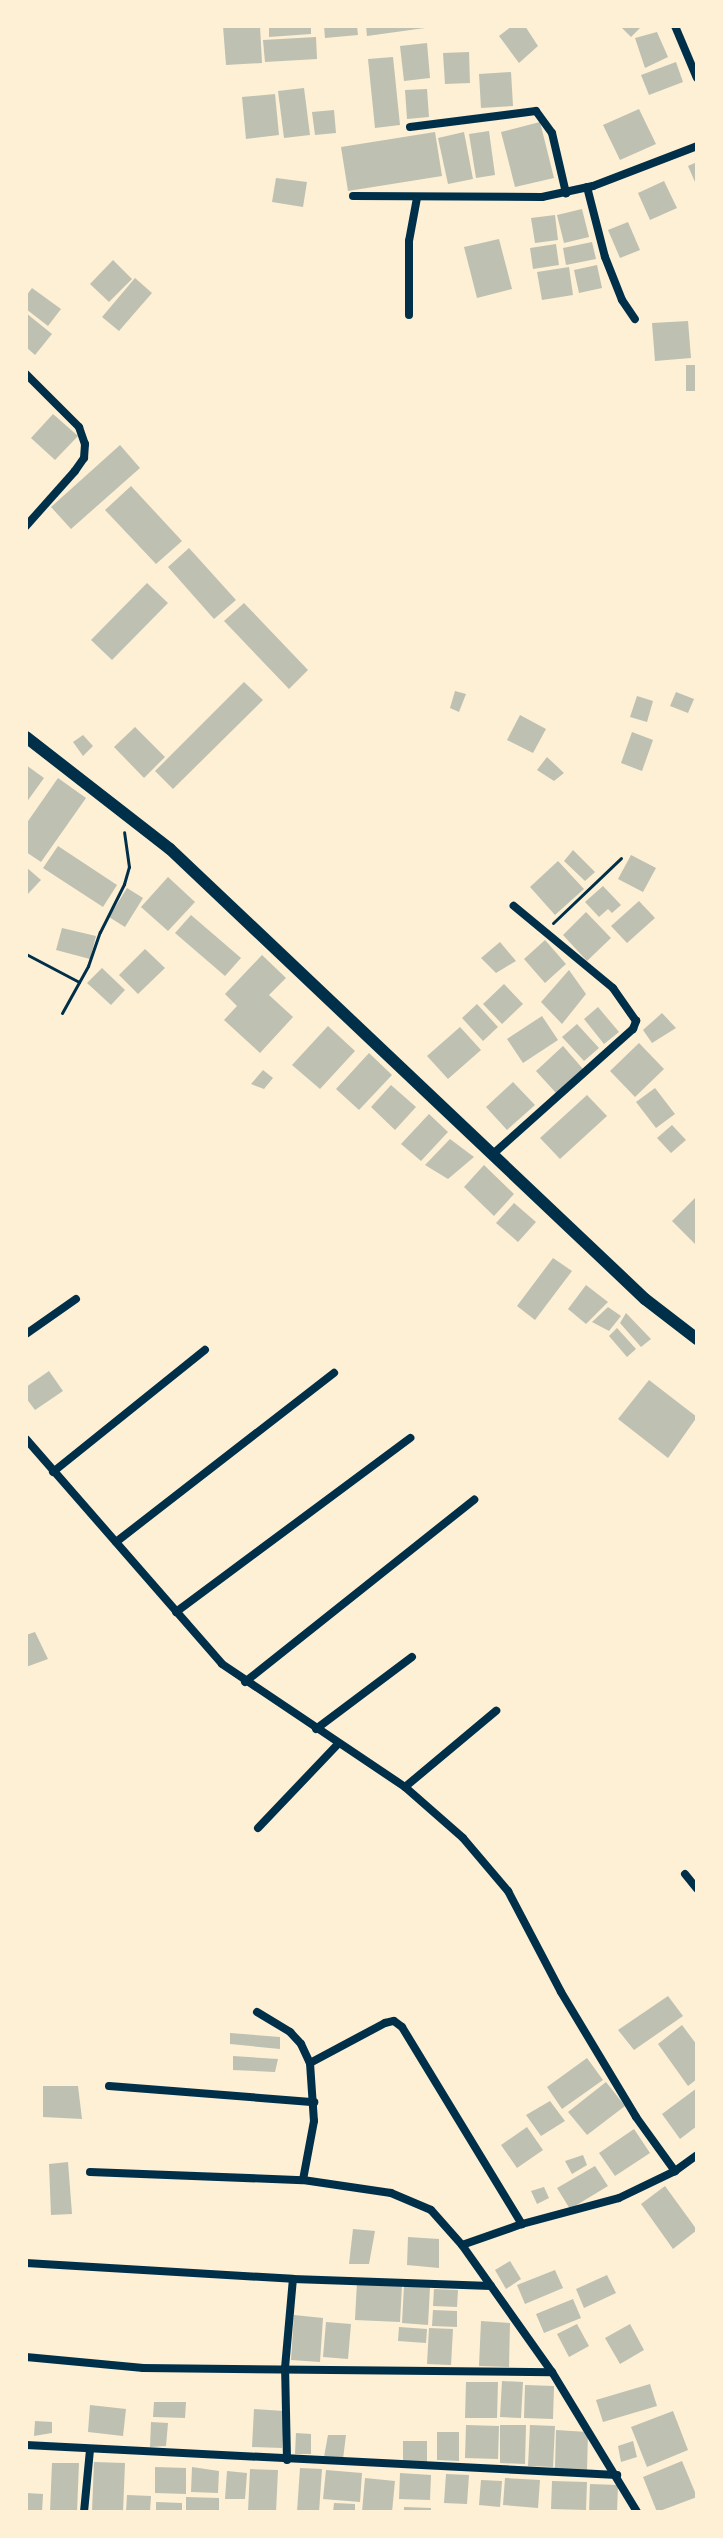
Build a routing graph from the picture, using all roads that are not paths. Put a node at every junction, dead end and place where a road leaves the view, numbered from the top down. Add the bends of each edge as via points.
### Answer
1 (675, 26) edge
2 (697, 78) edge
3 (410, 127) dead end
4 (697, 146) edge
5 (587, 187) junction
6 (566, 193) junction
7 (353, 196) dead end
8 (417, 198) junction
9 (409, 315) dead end
10 (635, 319) dead end
11 (26, 374) edge
12 (26, 526) edge
13 (26, 737) edge
14 (514, 906) dead end
15 (493, 1154) junction
16 (76, 1299) dead end
17 (26, 1334) edge
18 (697, 1339) edge
19 (205, 1350) dead end
20 (334, 1373) dead end
21 (410, 1438) dead end
22 (26, 1439) edge
23 (53, 1472) junction
24 (474, 1500) dead end
25 (116, 1542) junction
26 (176, 1612) junction
27 (412, 1657) dead end
28 (245, 1682) junction
29 (496, 1711) dead end
30 (316, 1729) junction
31 (338, 1744) junction
32 (405, 1787) junction
33 (258, 1828) dead end
34 (685, 1874) dead end
35 (697, 1889) edge
36 (257, 2012) dead end
37 (310, 2063) junction
38 (109, 2086) dead end
39 (314, 2102) junction
40 (696, 2159) edge
41 (675, 2171) junction
42 (90, 2172) dead end
43 (303, 2180) junction
44 (522, 2224) junction
45 (462, 2245) junction
46 (26, 2263) edge
47 (293, 2279) junction
48 (491, 2286) junction
49 (26, 2357) edge
50 (285, 2368) junction
51 (552, 2372) junction
52 (26, 2445) edge
53 (90, 2450) junction
54 (287, 2460) junction
55 (617, 2475) junction
56 (84, 2512) edge
57 (637, 2512) edge

1 - 2 street
3 - 6 street via 536,111 552,133
4 - 5 street
5 - 6 street
5 - 10 street via 605,257
6 - 8 street
7 - 8 street
8 - 9 street via 409,241
11 - 12 street via 79,427 85,444 75,471
13 - 15 main road via 170,849
14 - 15 street via 613,988 636,1021
15 - 18 main road via 645,1299
16 - 17 street
19 - 23 street
20 - 25 street
21 - 26 street
22 - 23 street
23 - 25 street
24 - 28 street
25 - 26 street
26 - 28 street
27 - 30 street
28 - 30 street
29 - 32 street
30 - 31 street
31 - 32 street
31 - 33 street
32 - 41 street via 463,1838 508,1891 561,1992
34 - 35 street
36 - 37 street via 290,2032
37 - 39 street
37 - 44 street via 385,2023 394,2021 402,2027
38 - 39 street
39 - 43 street
40 - 41 street
41 - 44 street via 619,2198
42 - 43 street
43 - 45 street via 410,2199 431,2210
44 - 45 street
45 - 48 street
46 - 47 street
47 - 48 street
47 - 50 street
48 - 51 street
49 - 50 street via 143,2368
50 - 51 street
50 - 54 street
51 - 55 street
52 - 53 street
53 - 54 street
53 - 56 street
54 - 55 street
55 - 57 street

